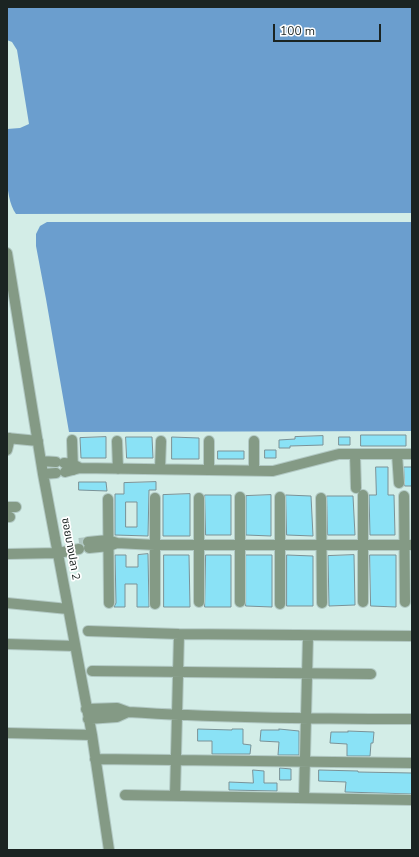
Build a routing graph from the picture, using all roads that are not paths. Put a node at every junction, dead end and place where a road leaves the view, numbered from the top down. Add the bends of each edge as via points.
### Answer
1 (7, 253) edge
2 (8, 438) edge
3 (72, 440) dead end
4 (38, 441) junction
5 (117, 441) dead end
6 (161, 441) dead end
7 (209, 441) dead end
8 (254, 441) dead end
9 (7, 450) edge
10 (355, 454) junction
11 (397, 454) junction
12 (412, 454) edge
13 (41, 461) junction
14 (67, 468) junction
15 (118, 469) junction
16 (160, 469) junction
17 (209, 470) junction
18 (254, 470) junction
19 (43, 474) junction
20 (399, 484) dead end
21 (404, 496) dead end
22 (240, 497) dead end
23 (280, 497) dead end
24 (155, 498) dead end
25 (199, 498) dead end
26 (321, 498) dead end
27 (108, 499) dead end
28 (111, 543) junction
29 (155, 545) junction
30 (199, 545) junction
31 (240, 545) junction
32 (280, 545) junction
33 (321, 545) junction
34 (363, 545) junction
35 (408, 545) edge
36 (58, 549) junction
37 (7, 554) edge
38 (199, 602) dead end
39 (240, 602) dead end
40 (322, 602) dead end
41 (363, 602) dead end
42 (405, 602) dead end
43 (7, 603) edge
44 (109, 603) dead end
45 (155, 604) dead end
46 (280, 604) dead end
47 (68, 609) junction
48 (88, 631) dead end
49 (179, 634) junction
50 (308, 636) junction
51 (412, 636) edge
52 (7, 644) edge
53 (75, 646) junction
54 (92, 671) dead end
55 (178, 672) junction
56 (307, 674) junction
57 (371, 674) dead end
58 (88, 714) junction
59 (178, 715) junction
60 (307, 719) junction
61 (412, 719) edge
62 (7, 733) edge
63 (92, 735) junction
64 (95, 759) junction
65 (176, 759) junction
66 (305, 761) junction
67 (412, 763) edge
68 (125, 794) dead end
69 (176, 796) junction
70 (304, 798) junction
71 (412, 800) edge
72 (109, 850) edge

1 - 4 street, ซอยบางปลา 2
2 - 4 street
2 - 9 street
3 - 14 street
4 - 13 street, ซอยบางปลา 2
5 - 15 street
6 - 16 street
7 - 17 street
8 - 18 street
10 - 11 street
10 - 18 street via 332,455 280,470
10 - 34 street
11 - 12 street
11 - 20 street
13 - 14 street
13 - 19 street, ซอยบางปลา 2
14 - 15 street
14 - 19 street
15 - 16 street
16 - 17 street
17 - 18 street
19 - 36 street, ซอยบางปลา 2
21 - 35 street
22 - 31 street
23 - 32 street
24 - 29 street
25 - 30 street
26 - 33 street
27 - 28 street
28 - 29 street
28 - 36 street
28 - 44 street
29 - 30 street
29 - 45 street
30 - 31 street
30 - 38 street
31 - 32 street
31 - 39 street
32 - 33 street
32 - 46 street
33 - 34 street
33 - 40 street
34 - 35 street
34 - 41 street
35 - 42 street
36 - 37 street
36 - 47 street, ซอยบางปลา 2
43 - 47 street
47 - 53 street, ซอยบางปลา 2
48 - 49 street
49 - 50 street
49 - 55 street
50 - 51 street
50 - 56 street
52 - 53 street
53 - 58 street, ซอยบางปลา 2
54 - 55 street
55 - 56 street
55 - 59 street
56 - 57 street
56 - 60 street
58 - 59 street via 112,708 128,712
58 - 63 street, ซอยบางปลา 2
59 - 60 street
59 - 65 street
60 - 61 street
60 - 66 street
62 - 63 street
63 - 64 street, ซอยบางปลา 2
64 - 65 street
64 - 72 street, ซอยบางปลา 2
65 - 66 street
65 - 69 street
66 - 67 street
66 - 70 street
68 - 69 street
69 - 70 street
70 - 71 street

